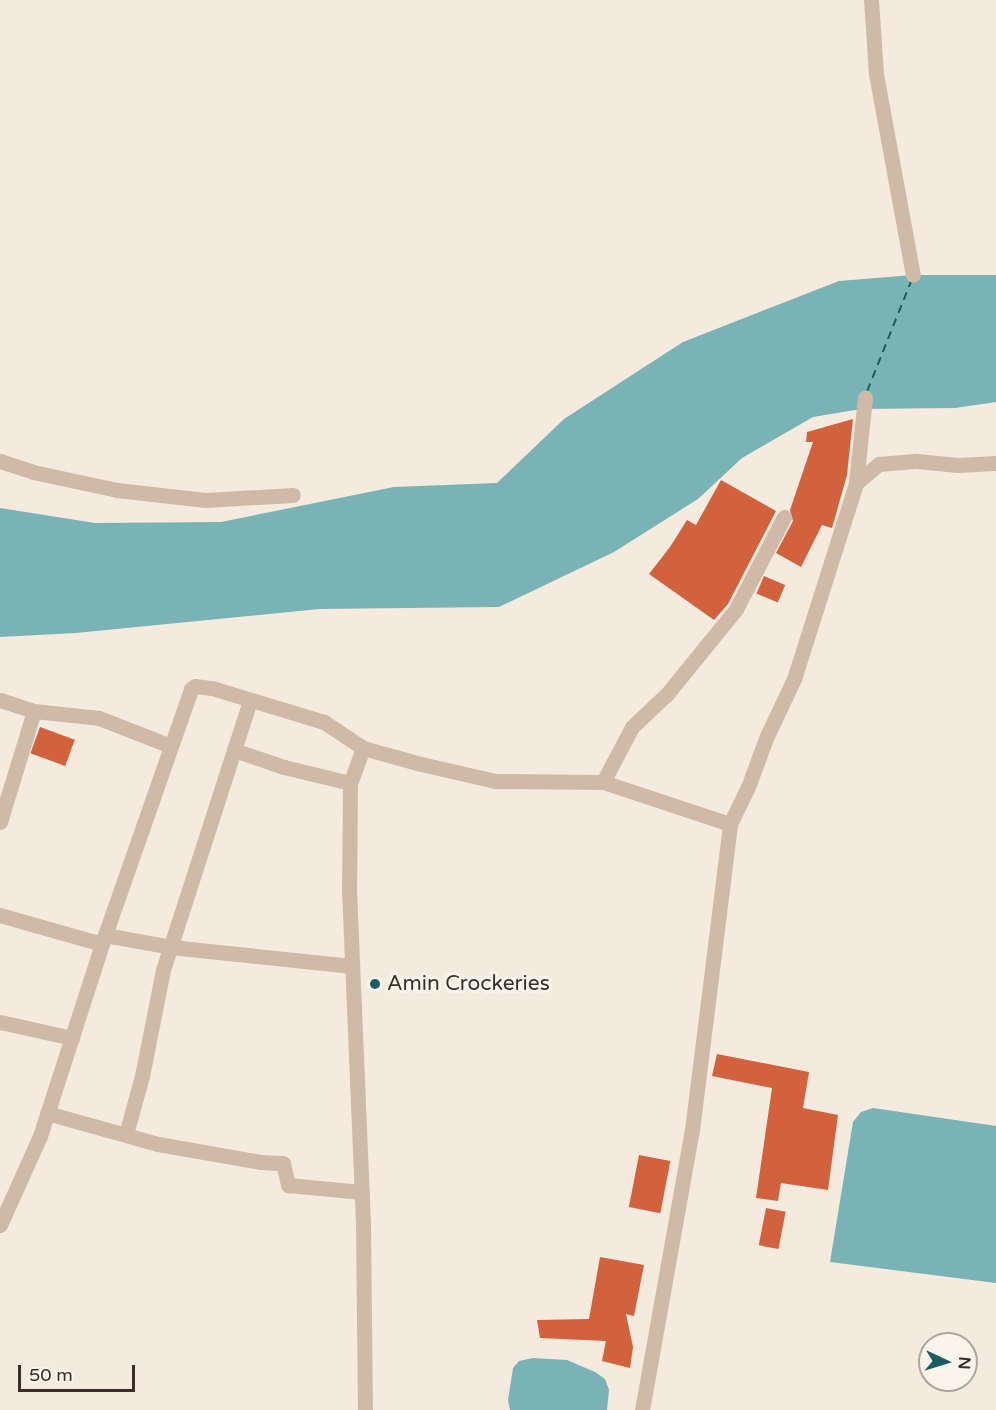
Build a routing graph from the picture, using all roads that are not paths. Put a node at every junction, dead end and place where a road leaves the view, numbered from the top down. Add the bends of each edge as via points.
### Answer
1 (871, 0) edge
2 (914, 275) dead end
3 (865, 397) dead end
4 (0, 461) edge
5 (996, 463) edge
6 (856, 483) junction
7 (294, 495) dead end
8 (784, 517) dead end
9 (0, 700) edge
10 (250, 701) junction
11 (34, 711) junction
12 (171, 746) junction
13 (363, 748) junction
14 (234, 750) junction
15 (603, 782) junction
16 (350, 783) junction
17 (5, 790) edge
18 (0, 822) edge
19 (730, 824) junction
20 (0, 915) edge
21 (104, 940) junction
22 (171, 947) junction
23 (352, 966) junction
24 (0, 1022) edge
25 (72, 1038) junction
26 (47, 1113) junction
27 (126, 1134) junction
28 (362, 1192) junction
29 (1, 1218) edge
30 (365, 1410) edge
31 (642, 1410) edge

1 - 2 street via 876,74
3 - 6 street
4 - 7 street via 117,490 205,500
5 - 6 street via 879,464
6 - 19 street via 794,678
8 - 15 street via 736,609 667,694 633,727
9 - 11 street
10 - 12 street via 195,686
10 - 13 street via 324,722
10 - 14 street
11 - 12 street via 99,718
11 - 17 street
12 - 21 street
13 - 15 street via 495,781
13 - 16 street
14 - 16 street
14 - 22 street
15 - 19 street
16 - 23 street
17 - 18 street
19 - 31 street via 692,1130
20 - 21 street
21 - 22 street
21 - 25 street
22 - 23 street
22 - 27 street
23 - 28 street
24 - 25 street
25 - 26 street
26 - 27 street
26 - 29 street
27 - 28 street via 190,1150 283,1163 288,1185
28 - 30 street

